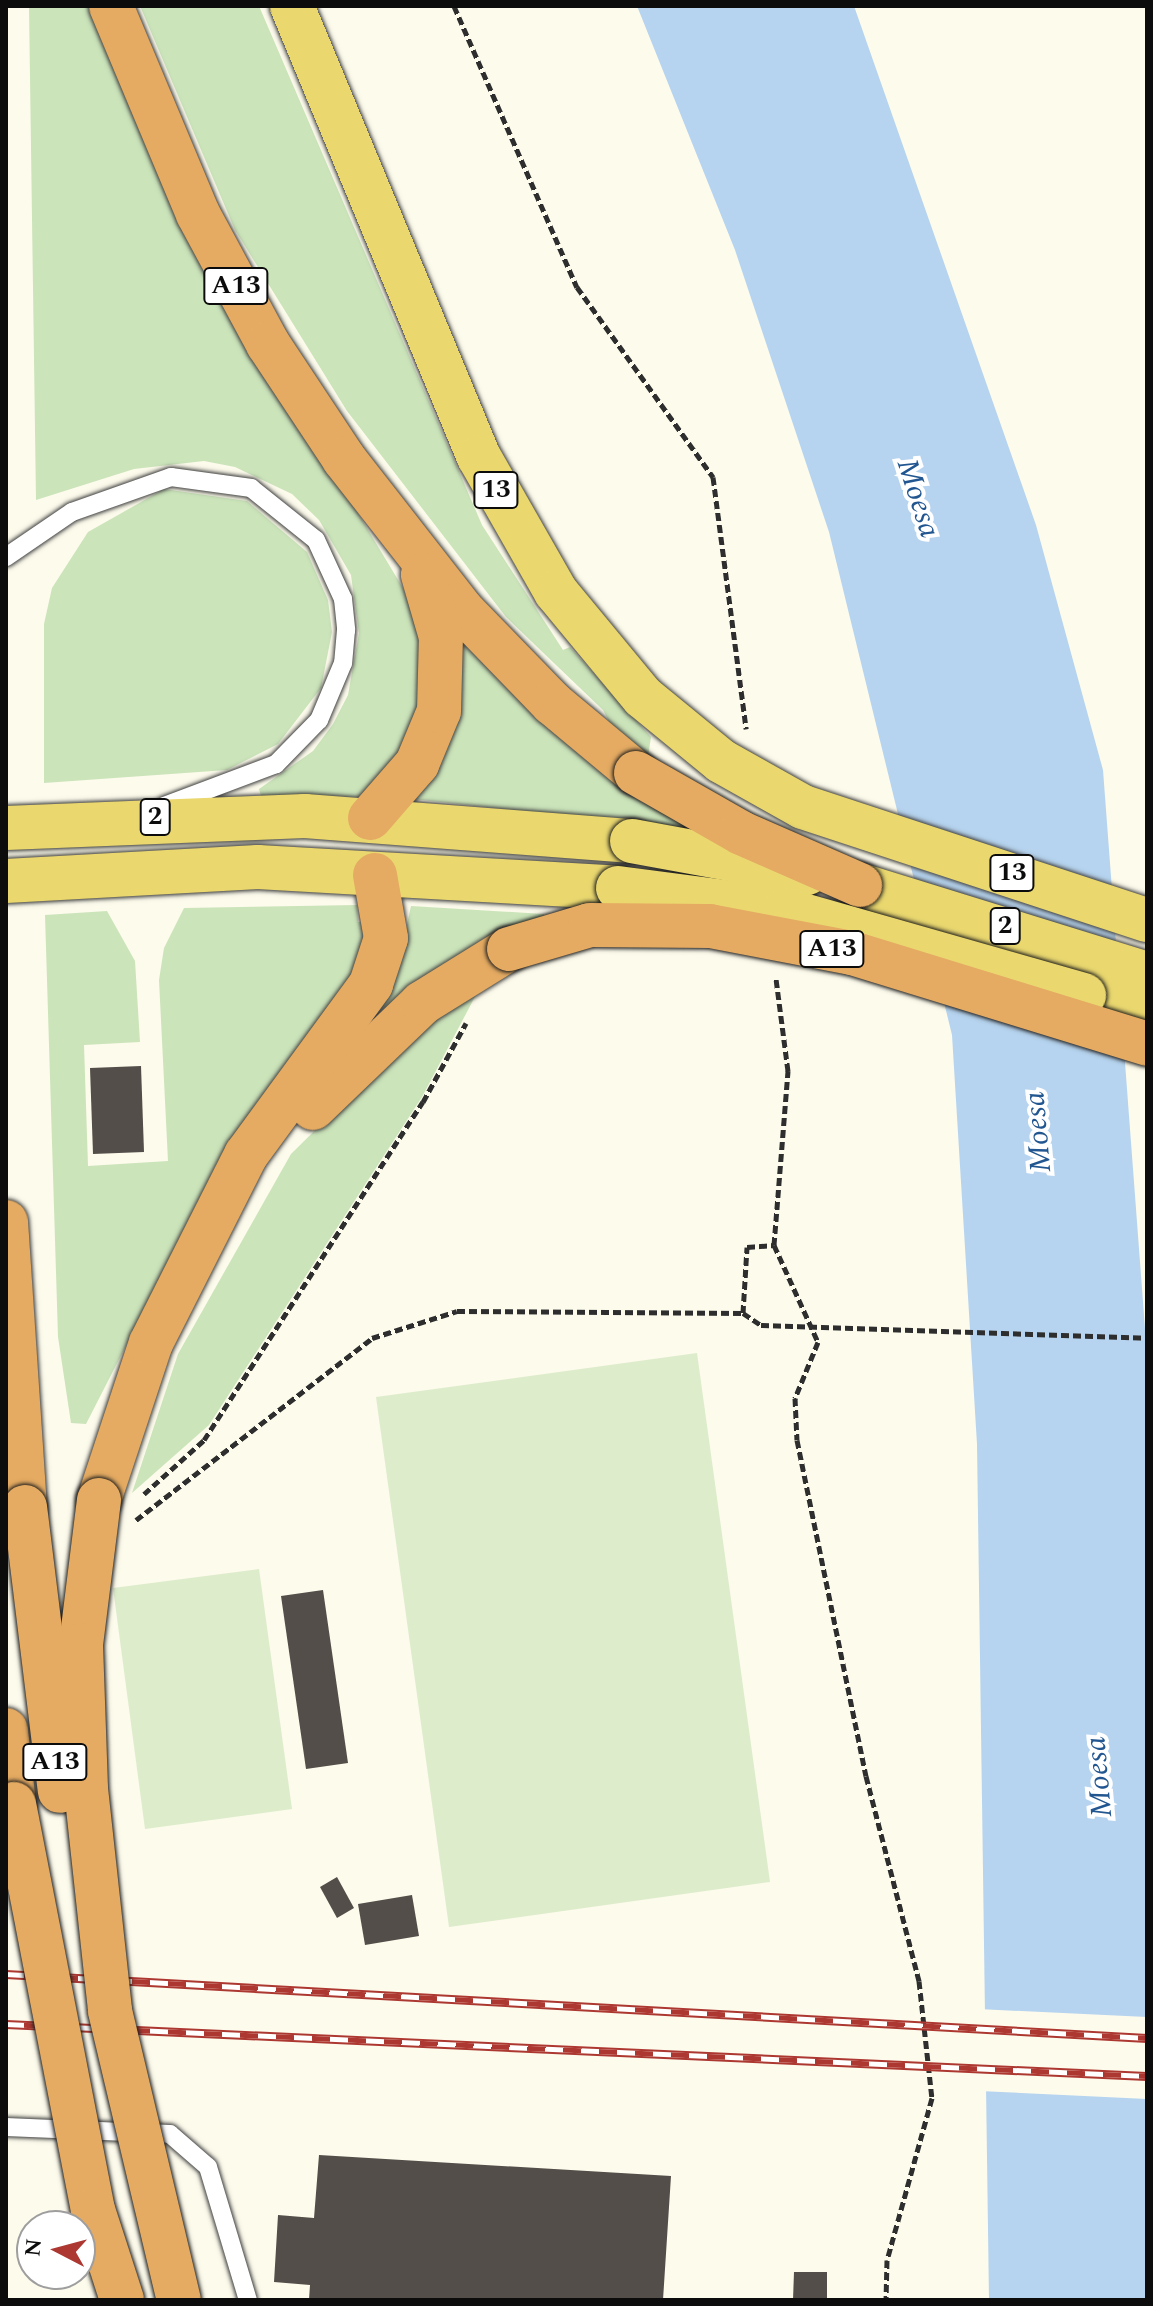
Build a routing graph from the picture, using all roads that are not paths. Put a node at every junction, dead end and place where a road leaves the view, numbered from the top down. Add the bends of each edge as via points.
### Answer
1 (111, 6) edge
2 (292, 6) edge
3 (406, 541) junction
4 (6, 557) edge
5 (130, 818) junction
6 (6, 828) edge
7 (357, 828) junction
8 (258, 867) junction
9 (375, 875) junction
10 (6, 881) edge
11 (860, 885) junction
12 (1147, 920) edge
13 (1147, 974) edge
14 (1147, 1017) edge
15 (1147, 1044) edge
16 (228, 1202) junction
17 (6, 1222) edge
18 (6, 1730) edge
19 (110, 2011) junction
20 (6, 2127) edge
21 (122, 2300) edge
22 (179, 2300) edge
23 (248, 2300) edge

1 - 3 highway, A13 via 166,148 235,284 305,402
2 - 12 main road, 13 via 473,443 556,592 633,687 694,741 776,794 875,832
3 - 7 highway, A13 via 435,605 443,684 425,749
3 - 11 highway, A13, bridge via 552,703 636,773 741,833
4 - 5 lane via 115,492 198,476 277,502 300,520 332,566 345,641 319,720 299,745 250,778
5 - 6 main road, 2
5 - 7 main road, 2 via 305,816
7 - 8 main road
7 - 9 main road, A13
7 - 11 main road, 2, bridge via 632,841
8 - 9 main road, 2
8 - 10 main road, 2
9 - 14 main road, 2, bridge via 618,888 857,927
9 - 16 highway, A13 via 386,930 371,984 246,1155
11 - 13 main road, 2
15 - 16 highway, A13, bridge via 852,953 710,926 590,925 509,949 449,983 366,1051
16 - 19 highway, A13, bridge via 151,1343 81,1691
17 - 19 highway, A13, bridge via 25,1507 63,1816 87,1950
18 - 21 highway, A13, bridge via 52,2017 93,2210
19 - 22 highway, A13, bridge
20 - 23 lane via 170,2134 208,2167

